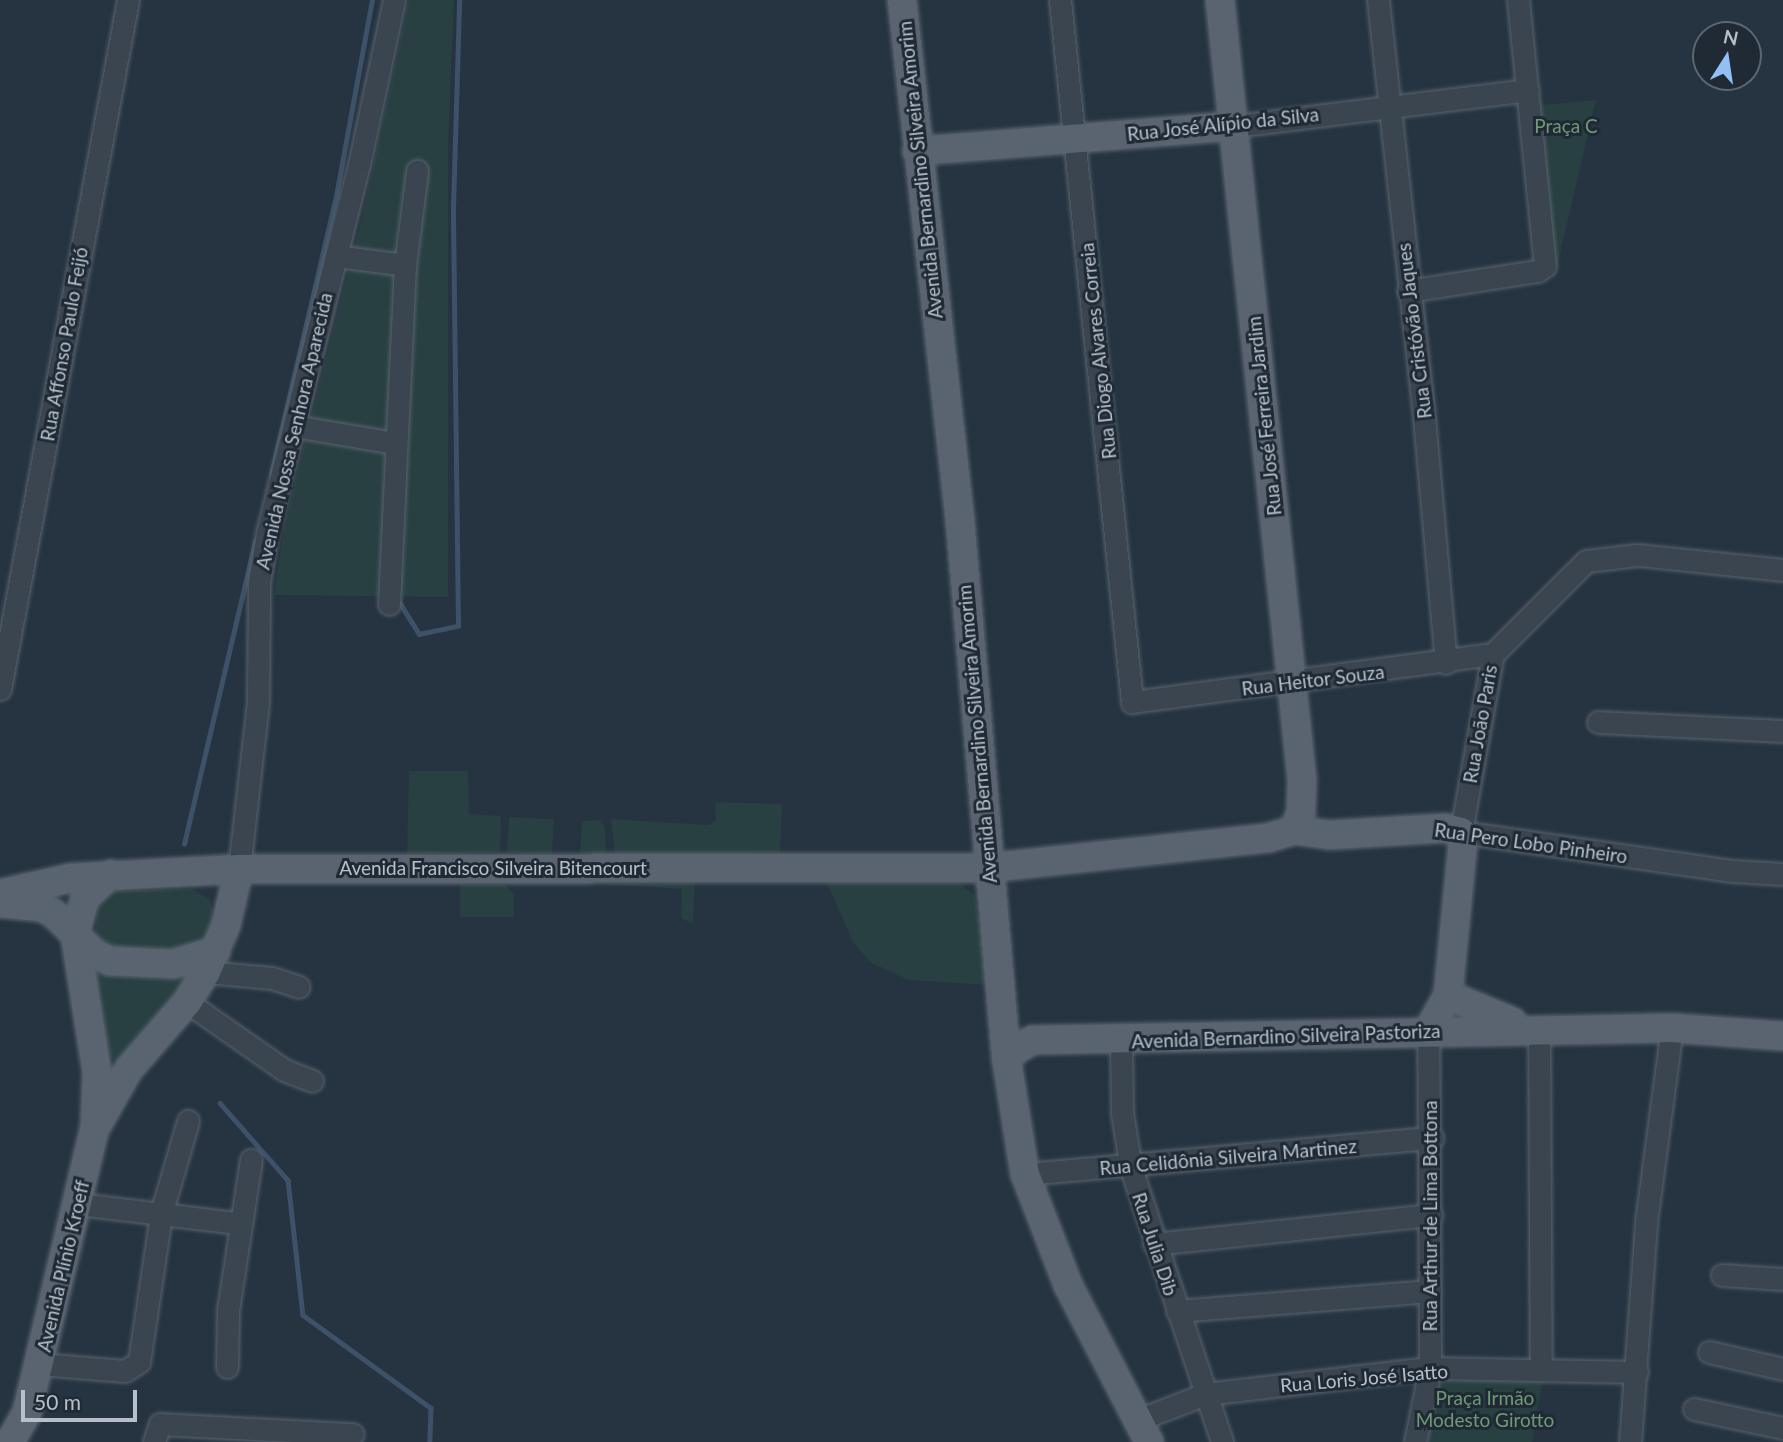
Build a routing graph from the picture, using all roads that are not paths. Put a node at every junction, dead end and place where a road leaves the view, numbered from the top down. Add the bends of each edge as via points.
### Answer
1 (128, 0) edge
2 (394, 0) edge
3 (902, 0) edge
4 (1060, 0) edge
5 (1220, 0) edge
6 (1378, 0) edge
7 (1518, 0) edge
8 (1528, 90) junction
9 (1389, 106) junction
10 (1235, 126) junction
11 (1074, 138) junction
12 (917, 151) junction
13 (417, 171) dead end
14 (336, 256) junction
15 (405, 265) junction
16 (1408, 291) junction
17 (294, 426) junction
18 (394, 443) junction
19 (1783, 570) edge
20 (389, 604) dead end
21 (1493, 654) junction
22 (1446, 663) junction
23 (1293, 683) junction
24 (0, 689) edge
25 (1132, 702) joint
26 (1598, 722) dead end
27 (1783, 731) edge
28 (1297, 821) junction
29 (1461, 832) junction
30 (987, 868) junction
31 (239, 869) junction
32 (176, 871) junction
33 (111, 874) junction
34 (1783, 874) edge
35 (0, 894) edge
36 (0, 902) edge
37 (75, 935) junction
38 (216, 949) junction
39 (299, 987) dead end
40 (1448, 995) junction
41 (187, 1002) junction
42 (1002, 1010) junction
43 (1672, 1028) junction
44 (1539, 1030) junction
45 (1428, 1031) junction
46 (1783, 1036) edge
47 (1033, 1040) junction
48 (1121, 1040) junction
49 (1006, 1055) junction
50 (312, 1081) dead end
51 (188, 1121) dead end
52 (95, 1127) junction
53 (1432, 1138) junction
54 (251, 1160) dead end
55 (1131, 1168) junction
56 (1025, 1174) junction
57 (78, 1204) junction
58 (161, 1214) junction
59 (1430, 1215) junction
60 (238, 1223) junction
61 (1154, 1244) junction
62 (1722, 1275) dead end
63 (1783, 1279) edge
64 (1430, 1291) junction
65 (1177, 1311) junction
66 (1709, 1352) dead end
67 (39, 1364) junction
68 (227, 1367) dead end
69 (1430, 1368) junction
70 (1783, 1369) edge
71 (1541, 1370) junction
72 (1637, 1372) junction
73 (1205, 1394) junction
74 (1694, 1409) dead end
75 (1783, 1428) edge
76 (1144, 1431) edge
77 (157, 1433) edge
78 (353, 1434) dead end
79 (10, 1442) edge
80 (1222, 1442) edge
81 (1415, 1442) edge
82 (1630, 1442) edge

1 - 24 street, Rua Affonso Paulo Feijó
2 - 14 street, Avenida Nossa Senhora Aparecida
3 - 12 main road, Avenida Bernardino Silveira Amorim
4 - 11 street, Rua Diogo Alvares Correia
5 - 10 main road, Rua José Ferreira Jardim
6 - 9 street, Rua Cristóvão Jaques
7 - 8 street
8 - 9 street, Rua José Alípio da Silva
8 - 16 street via 1545,266
9 - 10 street, Rua José Alípio da Silva
9 - 16 street, Rua Cristóvão Jaques
10 - 11 main road, Rua José Alípio da Silva
10 - 23 main road, Rua José Ferreira Jardim
11 - 12 main road, Rua José Alípio da Silva
11 - 25 street, Rua Diogo Alvares Correia
12 - 30 main road, Avenida Bernardino Silveira Amorim via 960,520
13 - 15 street
14 - 15 street
14 - 17 street, Avenida Nossa Senhora Aparecida
15 - 18 street
16 - 22 street, Rua Cristóvão Jaques
17 - 18 street
17 - 31 street, Avenida Nossa Senhora Aparecida via 259,582 258,701
18 - 20 street
19 - 21 street, Rua João Paris via 1637,555 1586,561
21 - 22 street, Rua Heitor Souza
21 - 29 street, Rua João Paris
22 - 23 street, Rua Heitor Souza
23 - 25 street, Rua Heitor Souza
23 - 28 main road, Rua José Ferreira Jardim
26 - 27 street
28 - 29 main road, Rua Pero Lobo Pinheiro via 1330,835 1445,828
28 - 30 main road, Rua Pero Lobo Pinheiro via 1268,838
29 - 34 street, Rua Pero Lobo Pinheiro
29 - 40 main road, Rua João Paris
30 - 31 main road, Avenida Francisco Silveira Bitencourt
30 - 42 main road, Avenida Bernardino Silveira Amorim
31 - 32 main road, Avenida Francisco Silveira Bitencourt
31 - 38 main road, Avenida Plínio Kroeff
32 - 33 main road, Avenida Francisco Silveira Bitencourt
32 - 38 main road via 211,892
33 - 35 main road, Avenida Francisco Silveira Bitencourt
33 - 37 main road, Avenida Plínio Kroeff via 85,898
36 - 37 main road via 41,907
37 - 38 main road via 94,954 134,965 190,961
37 - 52 main road, Avenida Plínio Kroeff via 97,1072
38 - 39 street
38 - 41 main road, Avenida Plínio Kroeff
40 - 44 main road, Avenida Bernardino Silveira Pastoriza via 1474,1009
40 - 45 main road, Rua João Paris
41 - 50 street via 284,1070
41 - 52 main road, Avenida Plínio Kroeff via 129,1069
42 - 47 main road
42 - 49 main road, Avenida Bernardino Silveira Amorim
43 - 44 main road, Avenida Bernardino Silveira Pastoriza
43 - 46 main road, Avenida Bernardino Silveira Pastoriza
43 - 72 street via 1646,1222
44 - 45 main road, Avenida Bernardino Silveira Pastoriza
44 - 71 street
45 - 48 main road, Avenida Bernardino Silveira Pastoriza
45 - 53 street, Rua Arthur de Lima Bottona
47 - 48 main road, Avenida Bernardino Silveira Pastoriza
47 - 49 main road, Avenida Bernardino Silveira Pastoriza
48 - 55 street, Rua Julia Dib via 1122,1113
49 - 56 main road, Avenida Bernardino Silveira Amorim
51 - 58 street
52 - 57 main road, Avenida Plínio Kroeff
53 - 55 street, Rua Celidônia Silveira Martinez
53 - 59 street, Rua Arthur de Lima Bottona
54 - 60 street
55 - 56 street, Rua Celidônia Silveira Martinez
55 - 61 street, Rua Julia Dib
56 - 76 main road, Avenida Bernardino Silveira Amorim via 1068,1284
57 - 58 street
57 - 67 main road, Avenida Plínio Kroeff
58 - 60 street
58 - 67 street via 139,1362 125,1371
59 - 61 street
59 - 64 street, Rua Arthur de Lima Bottona
60 - 68 street
61 - 65 street, Rua Julia Dib
62 - 63 street
64 - 65 street
64 - 69 street, Rua Arthur de Lima Bottona
65 - 73 street, Rua Julia Dib
66 - 70 street
67 - 79 main road, Avenida Plínio Kroeff via 27,1412
69 - 71 street, Rua Loris José Isatto
69 - 73 street, Rua Loris José Isatto
69 - 81 street, Rua Arthur de Lima Bottona
71 - 72 street, Rua Loris José Isatto
72 - 82 street
73 - 76 street, Rua Loris José Isatto
73 - 80 street, Rua Julia Dib
74 - 75 street
77 - 78 street

